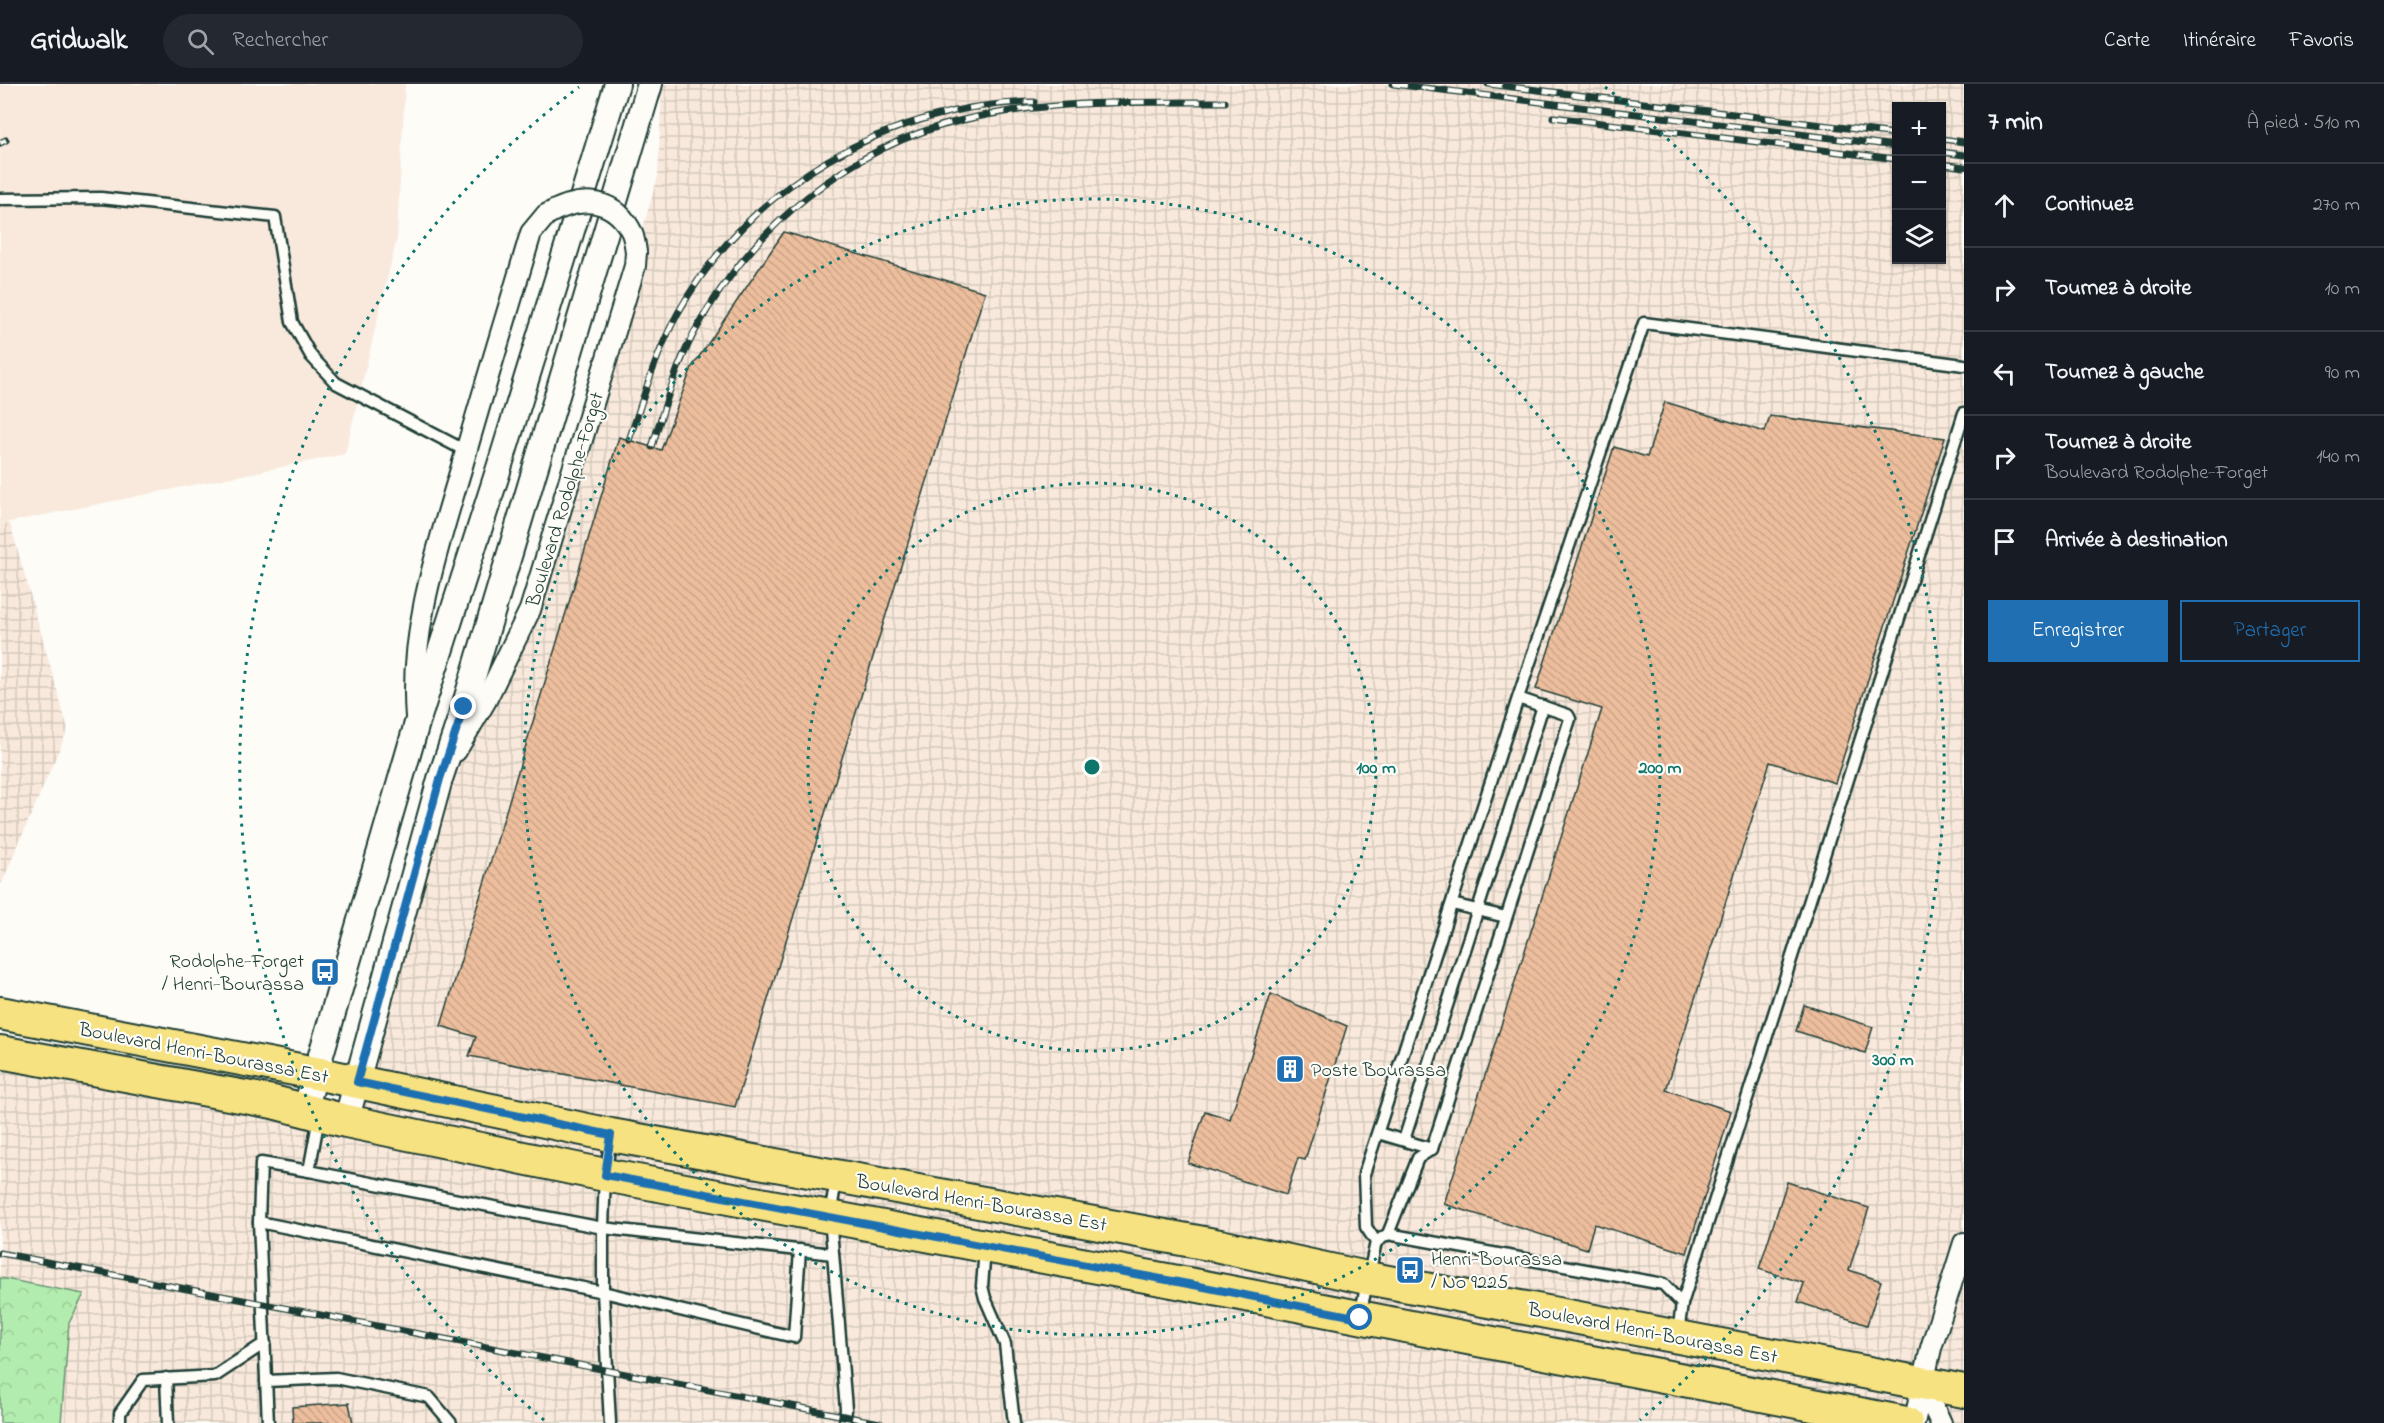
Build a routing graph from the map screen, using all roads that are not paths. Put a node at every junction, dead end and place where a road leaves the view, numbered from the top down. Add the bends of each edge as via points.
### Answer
1 (617, 84) edge
2 (650, 84) edge
3 (0, 199) edge
4 (1964, 365) edge
5 (1964, 412) edge
6 (466, 451) junction
7 (1518, 698) junction
8 (1543, 706) junction
9 (417, 723) junction
10 (440, 779) junction
11 (1452, 904) junction
12 (1478, 910) junction
13 (1506, 917) junction
14 (0, 1013) edge
15 (0, 1052) edge
16 (315, 1073) junction
17 (357, 1082) junction
18 (324, 1115) junction
19 (1378, 1133) junction
20 (611, 1135) junction
21 (1404, 1140) junction
22 (1432, 1149) junction
23 (309, 1172) junction
24 (605, 1175) junction
25 (837, 1176) junction
26 (830, 1217) junction
27 (259, 1222) junction
28 (603, 1227) junction
29 (1389, 1233) junction
30 (1376, 1242) junction
31 (1964, 1243) edge
32 (985, 1246) junction
33 (800, 1250) junction
34 (832, 1254) junction
35 (1367, 1278) junction
36 (603, 1292) junction
37 (1682, 1304) junction
38 (1360, 1318) junction
39 (1678, 1336) junction
40 (265, 1343) junction
41 (166, 1378) junction
42 (266, 1381) junction
43 (1964, 1391) edge
44 (1924, 1407) edge
45 (1831, 1415) edge
46 (120, 1423) edge
47 (168, 1423) edge
48 (268, 1423) edge
49 (451, 1423) edge
50 (610, 1423) edge
51 (845, 1423) edge
52 (1014, 1423) edge
53 (1914, 1423) edge

1 - 9 street, Boulevard Rodolphe-Forget
2 - 10 street, Boulevard Rodolphe-Forget
3 - 6 lane via 101,198 274,217 292,322 311,356 336,383
4 - 7 lane via 1644,323
5 - 37 lane
6 - 9 street, Boulevard Rodolphe-Forget via 434,558 421,627 414,695
6 - 10 street, Boulevard Rodolphe-Forget, bridge via 531,233 546,215 564,205 604,205 621,216 632,231 636,252 632,277 530,610 485,702
7 - 8 lane
7 - 11 lane
8 - 12 lane
8 - 13 lane via 1570,719
9 - 16 street, Boulevard Rodolphe-Forget
10 - 17 street, Boulevard Rodolphe-Forget
11 - 12 lane
11 - 19 lane
12 - 13 lane
12 - 21 lane
13 - 22 lane
14 - 16 main road, Boulevard Henri-Bourassa Est
15 - 18 main road, Boulevard Henri-Bourassa Est via 273,1102
16 - 17 main road, Boulevard Henri-Bourassa Est
16 - 18 street, Boulevard Rodolphe-Forget
17 - 18 street, Boulevard Rodolphe-Forget
17 - 20 main road, Boulevard Henri-Bourassa Est
18 - 23 lane
18 - 24 main road, Boulevard Henri-Bourassa Est
19 - 21 lane
19 - 30 lane via 1364,1174 1366,1227
20 - 24 lane
20 - 25 main road, Boulevard Henri-Bourassa Est
21 - 22 lane
22 - 29 lane via 1418,1158
23 - 27 lane via 261,1163
23 - 28 lane
24 - 26 main road, Boulevard Henri-Bourassa Est
24 - 28 lane
25 - 26 lane
25 - 35 main road, Boulevard Henri-Bourassa Est via 1220,1246
26 - 32 main road, Boulevard Henri-Bourassa Est
26 - 34 lane
27 - 36 lane
27 - 40 lane
28 - 33 lane
28 - 36 lane
29 - 30 lane
29 - 37 lane via 1663,1284
30 - 35 lane
31 - 44 street
32 - 38 main road, Boulevard Henri-Bourassa Est
32 - 52 lane via 982,1286 1005,1344
33 - 34 lane
33 - 36 lane via 794,1337
34 - 51 lane
35 - 38 lane
35 - 39 main road, Boulevard Henri-Bourassa Est
36 - 50 lane
37 - 39 lane
38 - 45 main road, Boulevard Henri-Bourassa Est
39 - 44 main road, Boulevard Henri-Bourassa Est
40 - 41 lane via 215,1376
40 - 42 lane
41 - 46 lane via 142,1380 120,1413
41 - 47 lane
42 - 48 lane
42 - 49 lane via 336,1378 429,1397
43 - 44 main road, Boulevard Henri-Bourassa Est
44 - 45 main road, Boulevard Henri-Bourassa Est
44 - 53 street

